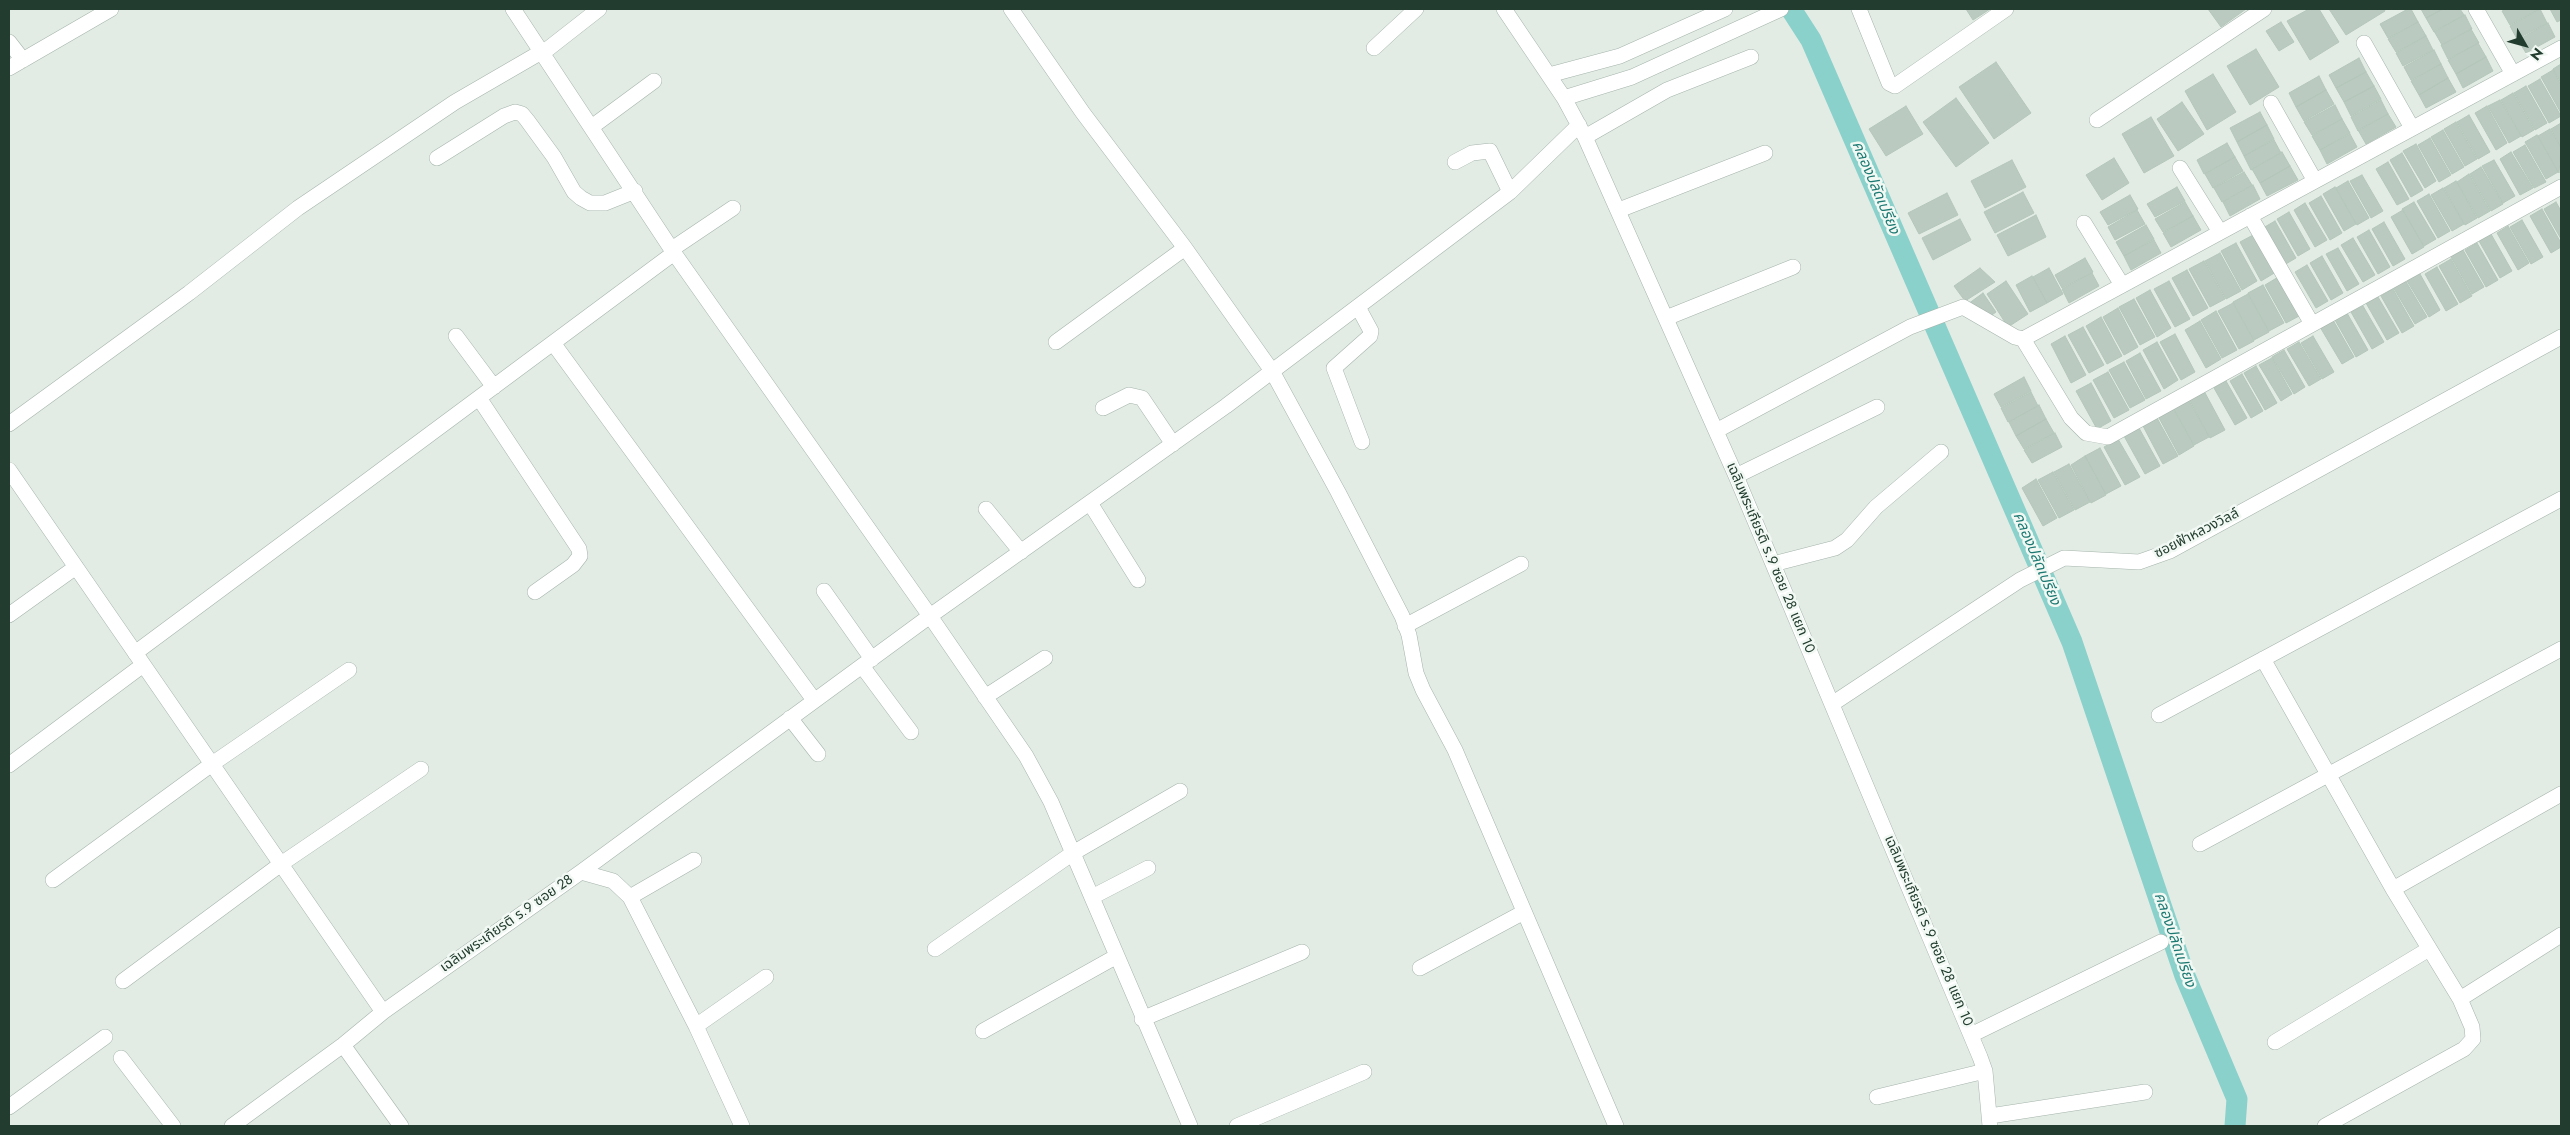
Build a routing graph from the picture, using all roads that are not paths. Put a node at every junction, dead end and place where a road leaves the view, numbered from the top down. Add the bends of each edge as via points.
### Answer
1 (111, 9) edge
2 (513, 9) edge
3 (598, 9) edge
4 (1011, 9) edge
5 (1416, 9) edge
6 (1504, 9) edge
7 (1725, 9) edge
8 (1781, 9) edge
9 (1858, 9) edge
10 (2006, 9) edge
11 (2264, 9) edge
12 (2476, 9) edge
13 (1689, 25) junction
14 (9, 42) edge
15 (2364, 43) dead end
16 (1701, 45) junction
17 (1374, 48) dead end
18 (2561, 48) edge
19 (543, 52) junction
20 (1620, 56) junction
21 (1751, 57) dead end
22 (23, 60) junction
23 (9, 68) edge
24 (2513, 74) junction
25 (1549, 75) junction
26 (1632, 77) junction
27 (654, 81) dead end
28 (1564, 98) junction
29 (2271, 102) dead end
30 (2097, 120) dead end
31 (593, 126) junction
32 (2412, 128) junction
33 (1582, 131) junction
34 (1765, 153) dead end
35 (437, 158) dead end
36 (1455, 162) dead end
37 (2180, 168) dead end
38 (2315, 181) junction
39 (2561, 187) edge
40 (635, 191) junction
41 (1510, 192) junction
42 (733, 208) dead end
43 (1619, 210) junction
44 (2250, 216) junction
45 (2084, 224) dead end
46 (2220, 232) junction
47 (1185, 248) junction
48 (673, 250) junction
49 (1793, 266) dead end
50 (2122, 285) junction
51 (1358, 306) junction
52 (1666, 318) junction
53 (2312, 324) junction
54 (456, 336) dead end
55 (2561, 337) edge
56 (2023, 339) junction
57 (1056, 342) dead end
58 (553, 343) junction
59 (1272, 371) junction
60 (494, 387) junction
61 (479, 398) junction
62 (1877, 407) dead end
63 (1103, 408) dead end
64 (9, 424) edge
65 (1716, 431) junction
66 (1362, 442) dead end
67 (1173, 444) junction
68 (1941, 452) dead end
69 (9, 470) edge
70 (1736, 476) junction
71 (2561, 500) edge
72 (1090, 503) junction
73 (986, 510) dead end
74 (1020, 552) junction
75 (1520, 564) dead end
76 (1772, 564) junction
77 (76, 567) junction
78 (1138, 580) dead end
79 (824, 591) dead end
80 (535, 592) dead end
81 (9, 615) edge
82 (930, 616) junction
83 (1406, 626) junction
84 (2561, 649) edge
85 (1045, 658) dead end
86 (139, 659) junction
87 (2263, 659) junction
88 (867, 662) junction
89 (349, 670) dead end
90 (985, 697) junction
91 (814, 700) junction
92 (1832, 704) junction
93 (2159, 715) dead end
94 (790, 718) junction
95 (910, 732) dead end
96 (818, 754) dead end
97 (212, 764) junction
98 (9, 765) edge
99 (421, 769) dead end
100 (2327, 776) junction
101 (1180, 792) dead end
102 (2561, 794) edge
103 (2200, 844) dead end
104 (1072, 853) junction
105 (694, 860) dead end
106 (281, 864) junction
107 (1148, 868) dead end
108 (581, 872) junction
109 (53, 880) dead end
110 (2393, 889) junction
111 (630, 897) junction
112 (1092, 897) junction
113 (1524, 912) junction
114 (2561, 935) edge
115 (2161, 942) dead end
116 (935, 948) dead end
117 (2429, 949) junction
118 (1302, 952) dead end
119 (1117, 956) junction
120 (1420, 968) dead end
121 (766, 977) dead end
122 (123, 982) dead end
123 (2460, 999) junction
124 (383, 1012) junction
125 (1142, 1019) junction
126 (696, 1026) junction
127 (983, 1031) dead end
128 (1971, 1035) junction
129 (105, 1037) dead end
130 (2275, 1042) dead end
131 (343, 1046) junction
132 (121, 1058) dead end
133 (1985, 1071) junction
134 (1364, 1072) dead end
135 (2145, 1092) dead end
136 (1877, 1097) dead end
137 (9, 1106) edge
138 (1990, 1121) edge
139 (173, 1126) edge
140 (232, 1126) edge
141 (401, 1126) edge
142 (742, 1126) edge
143 (1190, 1126) edge
144 (1237, 1126) edge
145 (1616, 1126) edge
146 (2325, 1126) edge

1 - 22 street
2 - 19 street
3 - 19 street
4 - 47 street via 1083,113
5 - 17 street
6 - 25 street, เฉลิมพระเกียรติ ร.9 ซอย 28 แยก 10
7 - 13 street
8 - 16 street
9 - 10 street via 1889,83 1894,86
11 - 30 street
12 - 24 street
13 - 16 street
13 - 20 street
14 - 22 street
15 - 32 street
16 - 26 street
18 - 24 street
19 - 31 street
19 - 64 street via 455,102 298,208 189,293
20 - 25 street
20 - 26 street
21 - 33 street via 1668,90
22 - 23 street
24 - 32 street
25 - 28 street, เฉลิมพระเกียรติ ร.9 ซอย 28 แยก 10
26 - 28 street
27 - 31 street
28 - 33 street, เฉลิมพระเกียรติ ร.9 ซอย 28 แยก 10
29 - 38 street
31 - 40 street
32 - 38 street
33 - 41 street
33 - 43 street, เฉลิมพระเกียรติ ร.9 ซอย 28 แยก 10
34 - 43 street
35 - 40 street via 515,112 527,120 581,198 590,203 605,203
36 - 41 street via 1472,153 1490,151
37 - 46 street
38 - 44 street
39 - 53 street
40 - 48 street
41 - 51 street
42 - 48 street
43 - 52 street, เฉลิมพระเกียรติ ร.9 ซอย 28 แยก 10
44 - 46 street
44 - 53 street
45 - 50 street
46 - 50 street
47 - 57 street
47 - 59 street
48 - 58 street
48 - 82 street
49 - 52 street
50 - 56 street
51 - 59 street
51 - 66 street via 1371,331 1370,336 1334,368
52 - 65 street, เฉลิมพระเกียรติ ร.9 ซอย 28 แยก 10
53 - 56 street via 2108,437 2086,433 2071,418
54 - 60 street
55 - 92 street, ซอยฟ้าหลวงวิลล์ via 2170,551 2139,562 2064,558 2020,580
56 - 65 street via 2015,338 1963,307 1910,327
58 - 60 street
58 - 91 street
59 - 67 street
59 - 83 street via 1376,563
60 - 61 street
61 - 80 street via 579,549 580,556 573,565
61 - 86 street
62 - 70 street
63 - 67 street via 1129,395 1142,398
65 - 70 street, เฉลิมพระเกียรติ ร.9 ซอย 28 แยก 10
67 - 72 street
68 - 76 street via 1876,506 1847,540 1835,548
69 - 77 street
70 - 76 street, เฉลิมพระเกียรติ ร.9 ซอย 28 แยก 10
71 - 87 street
72 - 74 street
72 - 78 street
73 - 74 street
74 - 82 street
75 - 83 street
76 - 92 street, เฉลิมพระเกียรติ ร.9 ซอย 28 แยก 10
77 - 81 street
77 - 86 street
79 - 88 street
82 - 88 street
82 - 90 street
83 - 113 street via 1423,690 1455,750
84 - 100 street
85 - 90 street
86 - 97 street
86 - 98 street
87 - 93 street
87 - 100 street
88 - 91 street
88 - 95 street
89 - 97 street
90 - 104 street via 1026,756
91 - 94 street
92 - 128 street, เฉลิมพระเกียรติ ร.9 ซอย 28 แยก 10
94 - 96 street
94 - 108 street
97 - 106 street
97 - 109 street
99 - 106 street
100 - 103 street
100 - 110 street
101 - 104 street
102 - 110 street
104 - 112 street
104 - 116 street
105 - 111 street
106 - 122 street
106 - 124 street
107 - 112 street
108 - 111 street, เฉลิมพระเกียรติ ร.9 ซอย 28 via 614,881
108 - 124 street, เฉลิมพระเกียรติ ร.9 ซอย 28
110 - 117 street
111 - 126 street, เฉลิมพระเกียรติ ร.9 ซอย 28
112 - 119 street
113 - 120 street
113 - 145 street
114 - 123 street
115 - 128 street
117 - 123 street
117 - 130 street
118 - 125 street
119 - 125 street
119 - 127 street
121 - 126 street
123 - 146 street via 2472,1027 2473,1039 2464,1049
124 - 131 street, เฉลิมพระเกียรติ ร.9 ซอย 28
125 - 143 street
126 - 142 street, เฉลิมพระเกียรติ ร.9 ซอย 28
128 - 133 street, เฉลิมพระเกียรติ ร.9 ซอย 28 แยก 10
129 - 137 street
131 - 140 street, เฉลิมพระเกียรติ ร.9 ซอย 28
131 - 141 street
132 - 139 street
133 - 136 street
133 - 138 street, เฉลิมพระเกียรติ ร.9 ซอย 28 แยก 10
134 - 144 street
135 - 138 street

